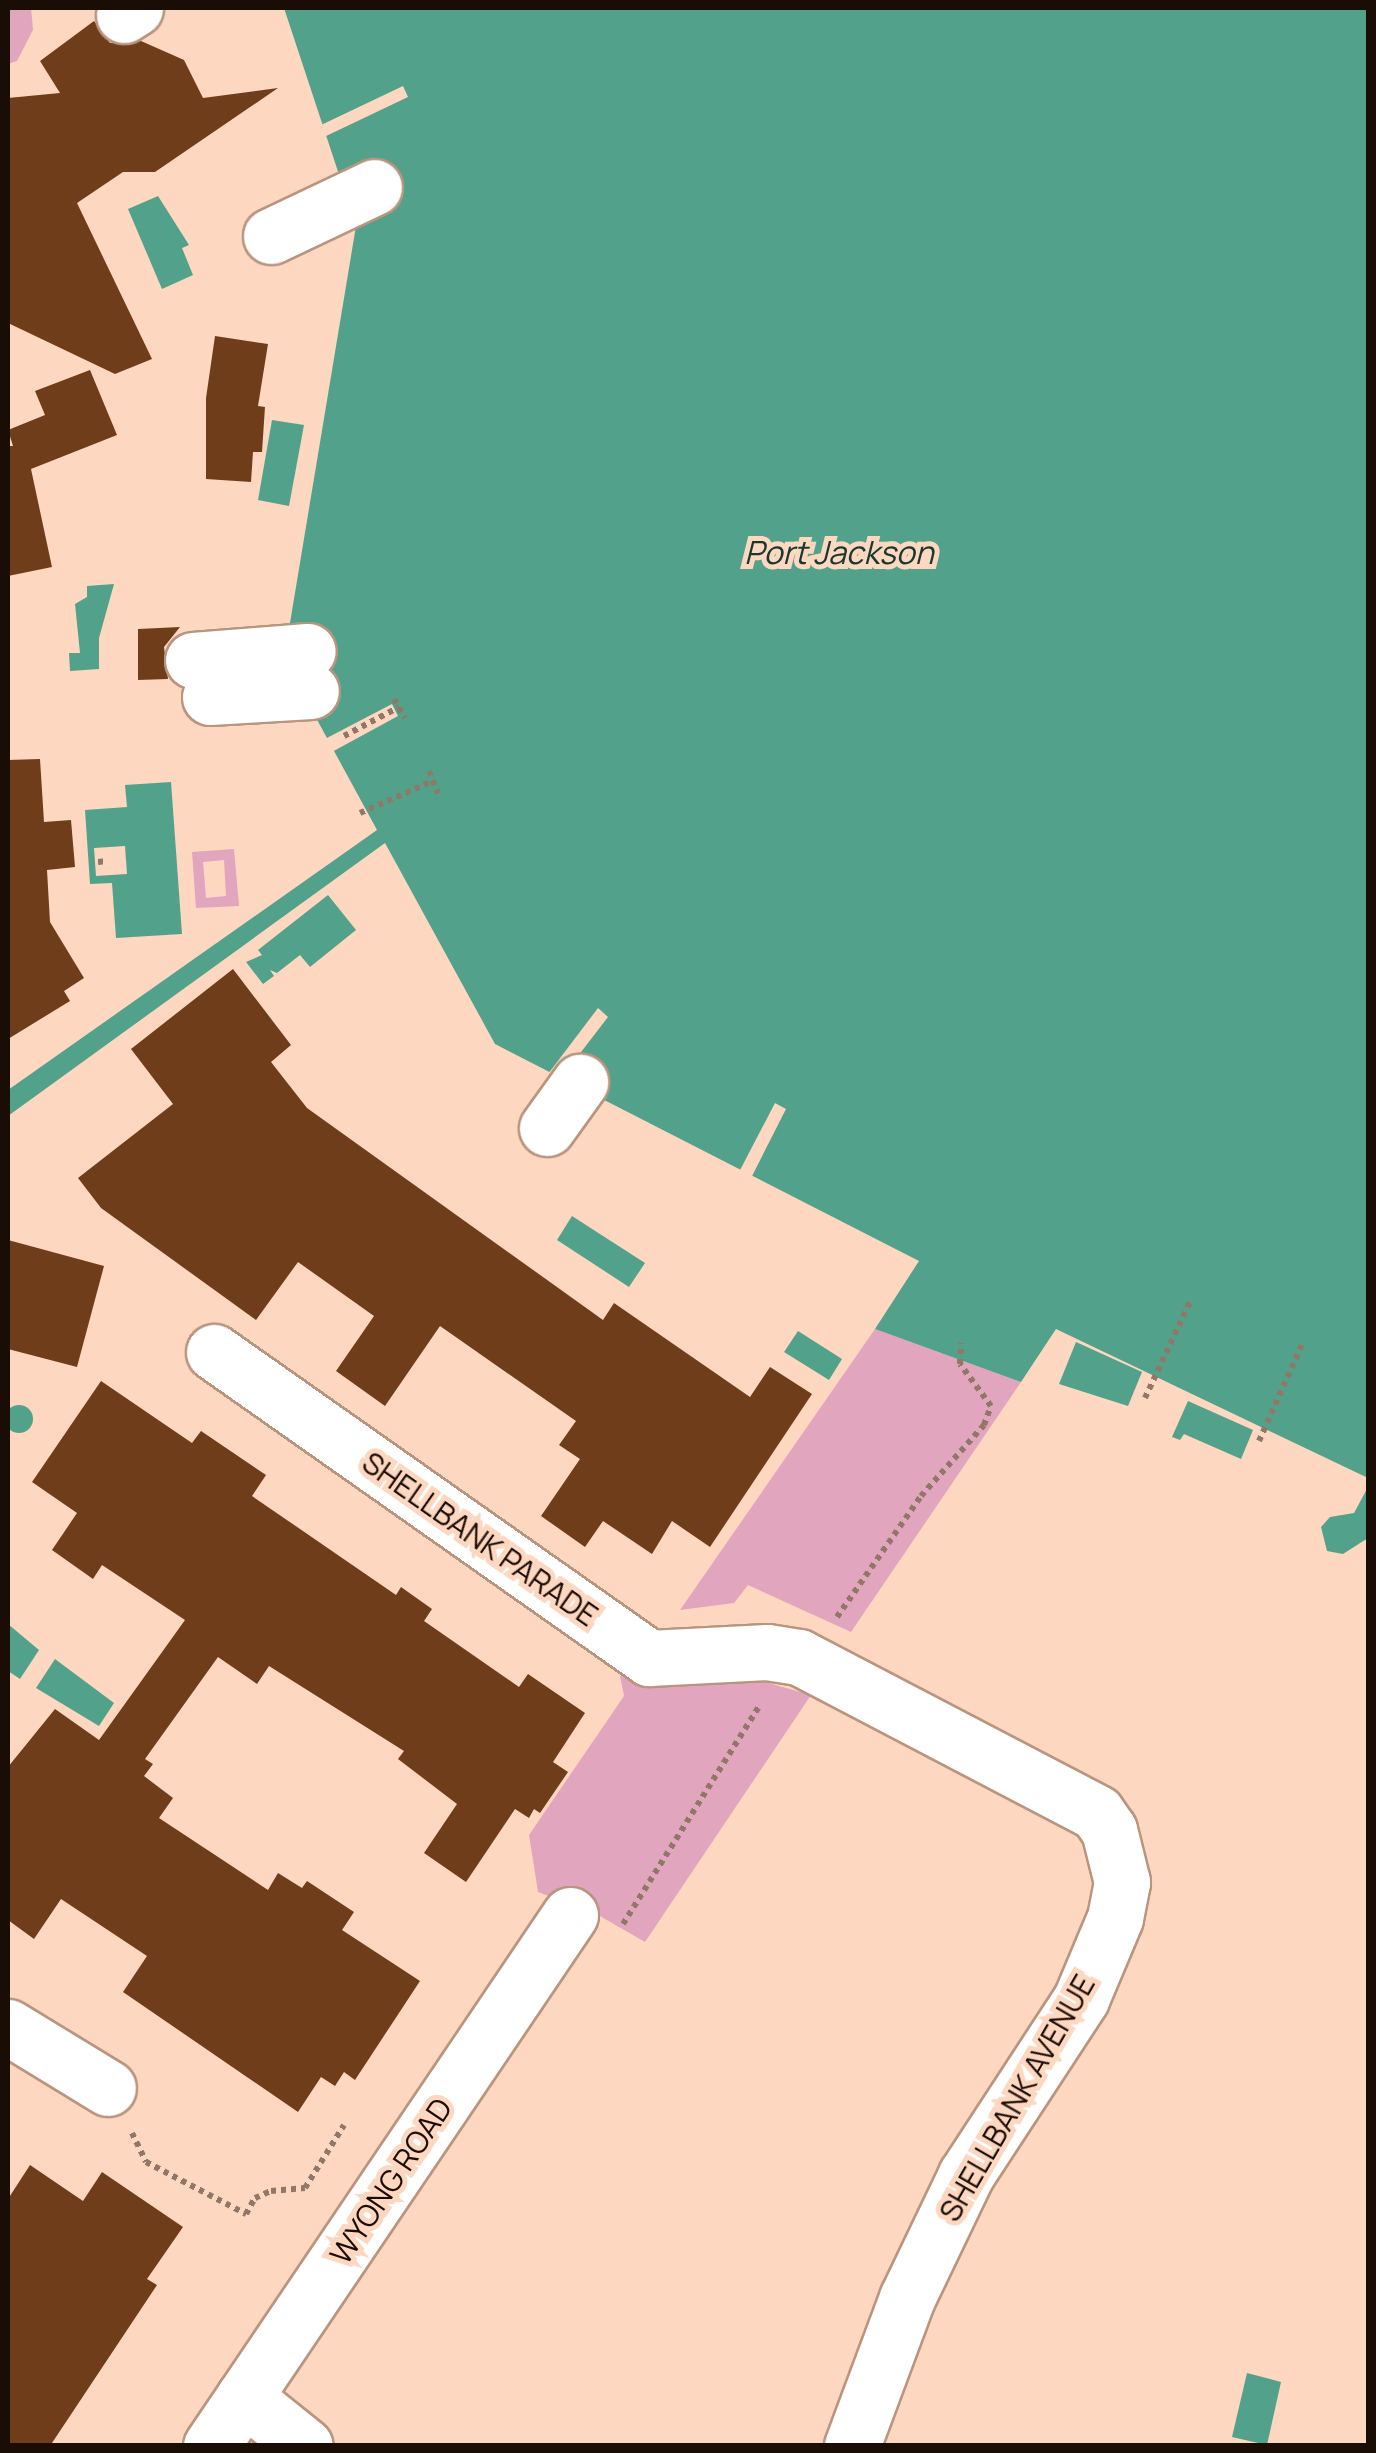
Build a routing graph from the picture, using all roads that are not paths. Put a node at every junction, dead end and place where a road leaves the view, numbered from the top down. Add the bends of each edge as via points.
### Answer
1 (374, 187) dead end
2 (271, 236) dead end
3 (310, 671) dead end
4 (201, 678) dead end
5 (580, 1082) dead end
6 (547, 1128) dead end
7 (214, 1352) dead end
8 (768, 1672) joint
9 (596, 1922) road end
10 (8, 2027) edge
11 (108, 2088) road end
12 (244, 2398) junction
13 (211, 2446) edge
14 (306, 2446) edge
15 (852, 2446) edge

1 - 2 street
3 - 4 street
5 - 6 street
7 - 8 street, SHELLBANK PARADE via 649,1658
8 - 15 street, SHELLBANK AVENUE via 816,1664 1098,1812 1122,1882 1115,1918 1081,1999 966,2175 907,2298
9 - 12 street, WYONG ROAD
10 - 11 street
12 - 13 street, WYONG ROAD
12 - 14 street

